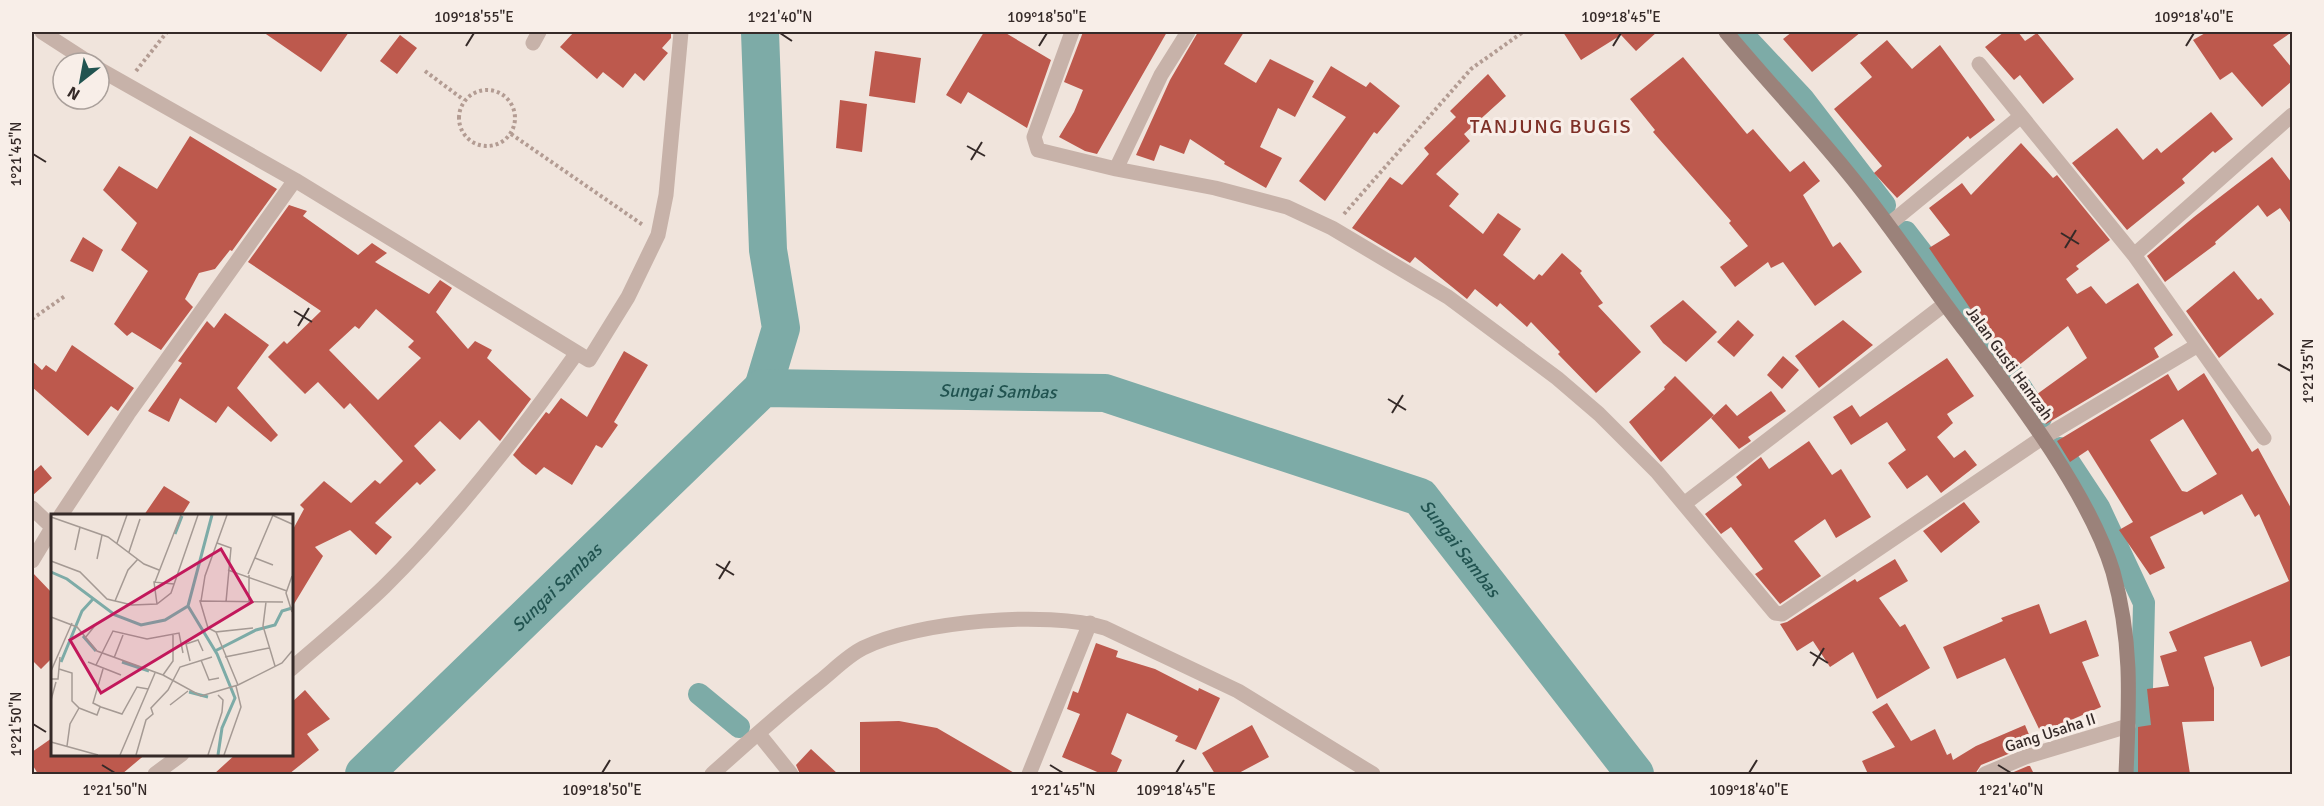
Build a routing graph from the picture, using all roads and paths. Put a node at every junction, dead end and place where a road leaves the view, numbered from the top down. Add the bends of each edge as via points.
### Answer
1 (42, 32) edge
2 (167, 32) edge
3 (681, 32) edge
4 (1072, 32) edge
5 (1188, 32) edge
6 (1523, 32) edge
7 (1726, 32) edge
8 (71, 51) edge
9 (1979, 64) dead end
10 (425, 71) dead end
11 (111, 76) edge
12 (125, 85) junction
13 (464, 100) junction
14 (2292, 115) edge
15 (2020, 117) junction
16 (511, 134) junction
17 (1116, 169) junction
18 (296, 180) junction
19 (1888, 225) junction
20 (1332, 228) junction
21 (658, 235) junction
22 (2134, 255) junction
23 (65, 296) dead end
24 (1945, 304) junction
25 (32, 319) edge
26 (2198, 345) junction
27 (576, 354) junction
28 (2042, 438) junction
29 (2264, 438) dead end
30 (1684, 504) junction
31 (32, 508) edge
32 (63, 514) edge
33 (51, 526) edge
34 (51, 529) edge
35 (32, 561) edge
36 (1090, 623) junction
37 (292, 668) edge
38 (2128, 726) junction
39 (758, 733) junction
40 (179, 755) edge
41 (155, 774) edge
42 (712, 774) edge
43 (791, 774) edge
44 (1029, 774) edge
45 (1372, 774) edge
46 (1984, 774) edge
47 (2127, 774) edge

1 - 8 street
2 - 12 path
3 - 21 street via 666,195
4 - 17 street via 1034,137 1035,146 1044,154
5 - 17 street via 1161,75
6 - 20 path via 1470,69
7 - 19 street, Jalan Gusti Hamzah
9 - 15 street
10 - 13 path
11 - 12 street
12 - 18 street
13 - 16 path via 486,90 503,96 514,110
13 - 16 path via 459,119 465,137 489,146 501,143
14 - 22 street
15 - 19 street
15 - 22 street
16 - 21 path
17 - 20 street via 1287,207
18 - 27 street
18 - 32 street via 128,414
19 - 24 street, Jalan Gusti Hamzah
20 - 30 street via 1448,297 1557,378 1630,445
21 - 27 street via 628,297 589,360
22 - 26 street
23 - 25 path
24 - 28 street, Jalan Gusti Hamzah
24 - 30 street
26 - 28 street
26 - 29 street
27 - 37 street via 513,442 408,562
28 - 30 street via 1782,614 1770,610
28 - 38 street, Jalan Gusti Hamzah via 2080,499 2112,570 2126,625 2130,672
31 - 33 street
34 - 35 street
36 - 39 street via 1042,619 981,621 884,640 861,649
36 - 44 street
36 - 45 street via 1238,691
38 - 46 street, Gang Usaha II via 2025,757
38 - 47 street, Jalan Gusti Hamzah
39 - 42 street
39 - 43 street
40 - 41 street

